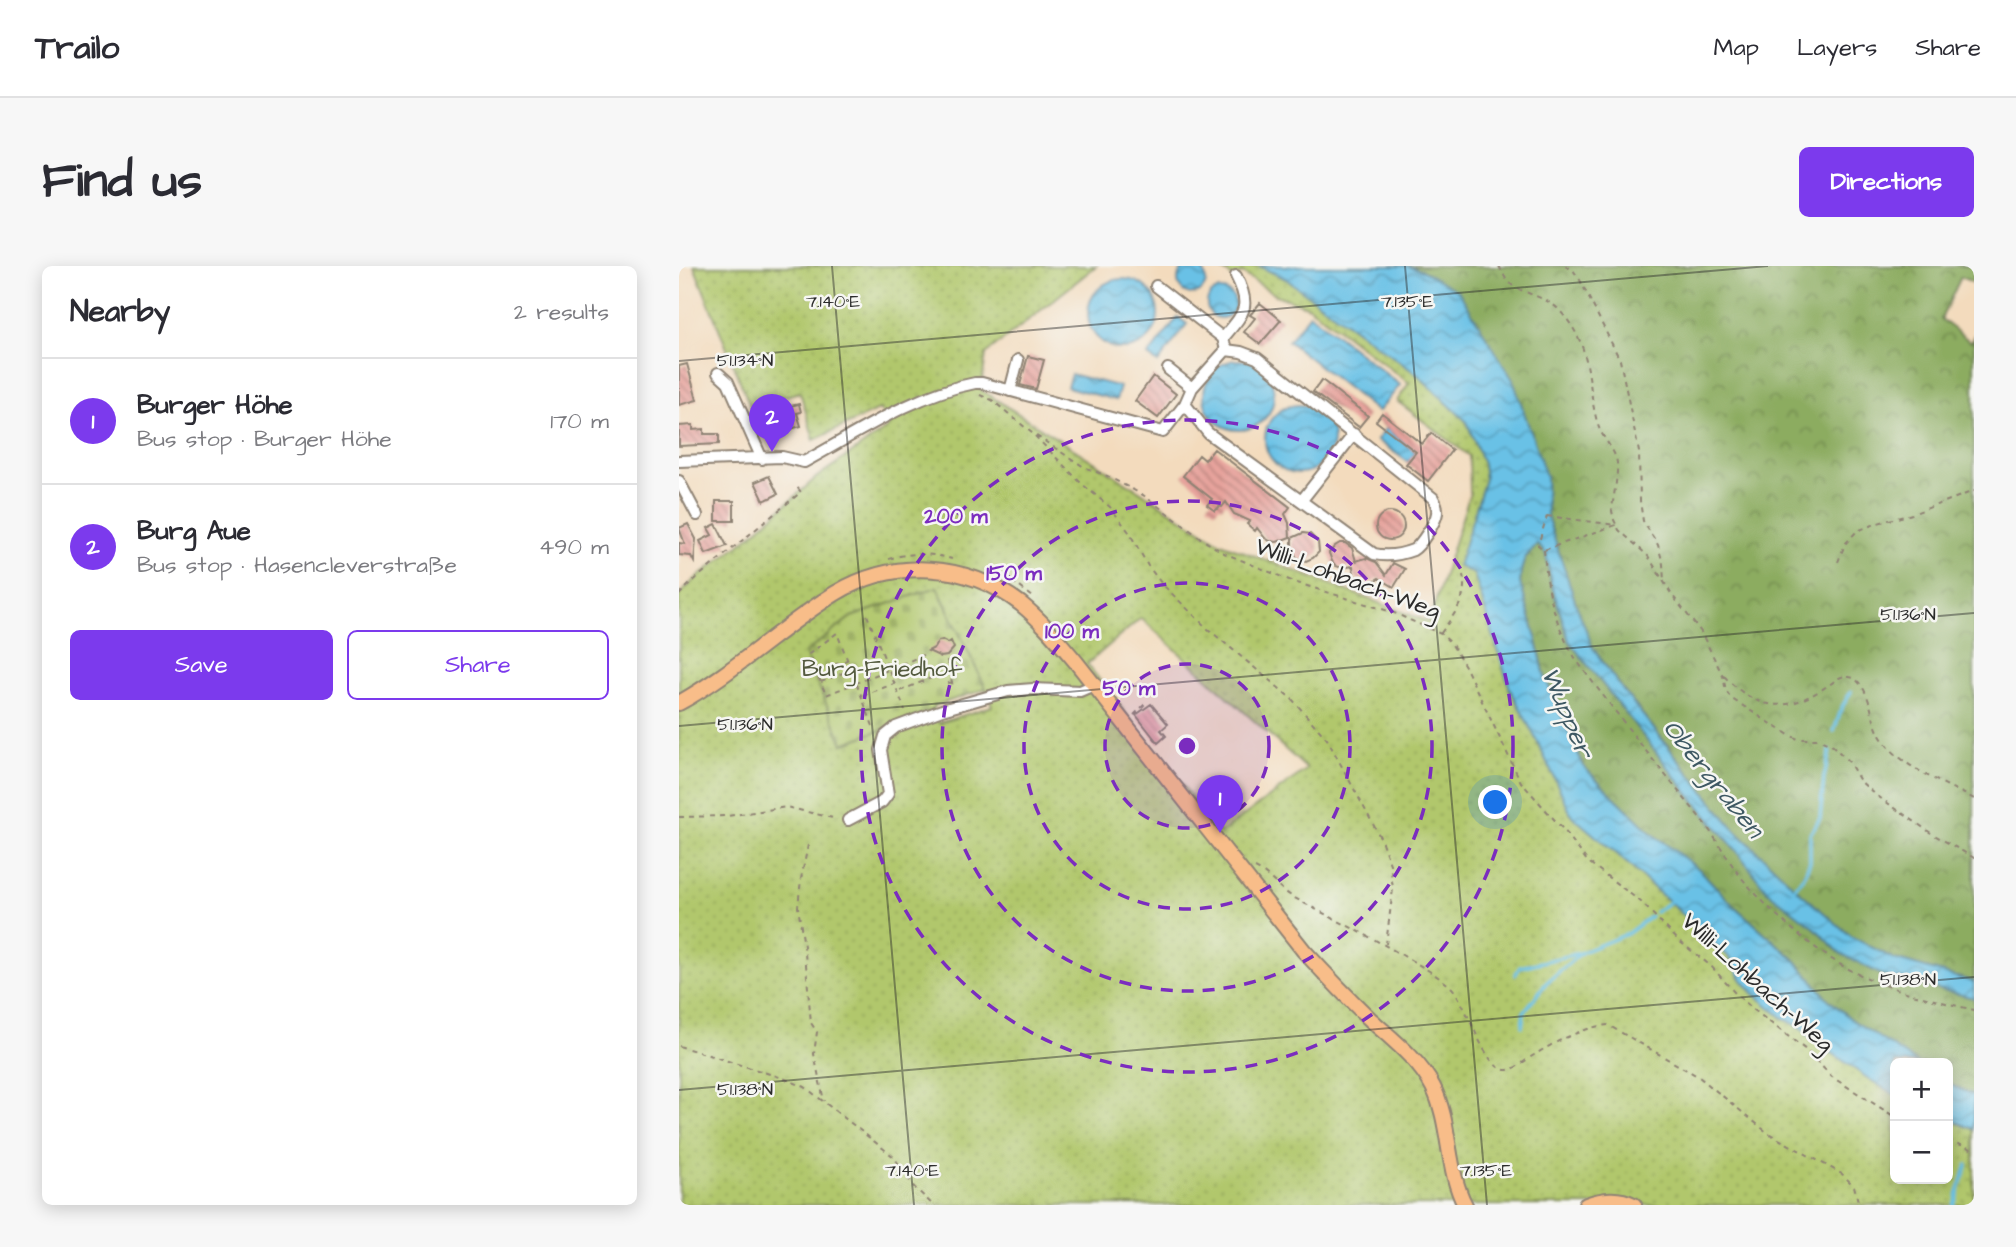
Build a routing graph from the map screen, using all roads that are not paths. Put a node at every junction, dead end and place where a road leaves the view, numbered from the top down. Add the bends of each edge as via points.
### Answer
1 (1237, 276) dead end
2 (1156, 286) dead end
3 (1223, 338) junction
4 (1226, 350) junction
5 (1018, 360) dead end
6 (1168, 369) dead end
7 (718, 373) dead end
8 (1192, 388) junction
9 (1010, 391) junction
10 (1185, 404) junction
11 (1354, 434) junction
12 (762, 458) junction
13 (679, 461) edge
14 (679, 481) edge
15 (1302, 500) junction
16 (697, 515) dead end
17 (1094, 685) junction
18 (679, 703) edge
19 (848, 820) road end
20 (1465, 1205) edge
21 (1586, 1205) edge
22 (1635, 1205) edge

1 - 3 street via 1245,305
2 - 3 street
3 - 4 street
4 - 8 street
4 - 11 street via 1257,358
5 - 9 street
6 - 8 street
7 - 12 street via 728,382
8 - 10 street
9 - 10 street via 1163,432
9 - 12 street via 968,384 918,401 804,462
10 - 15 street via 1207,433
11 - 15 street
11 - 15 street via 1436,502 1437,516 1419,546 1397,555 1374,554
12 - 13 street
14 - 16 street
17 - 18 main road via 1020,603 979,580 941,569 916,568 873,576 839,592
17 - 19 street via 1080,691 1033,689 989,695 896,727 885,736 881,754 888,794 876,806
17 - 20 main road via 1321,970 1428,1078 1439,1101
21 - 22 main road via 1610,1199

